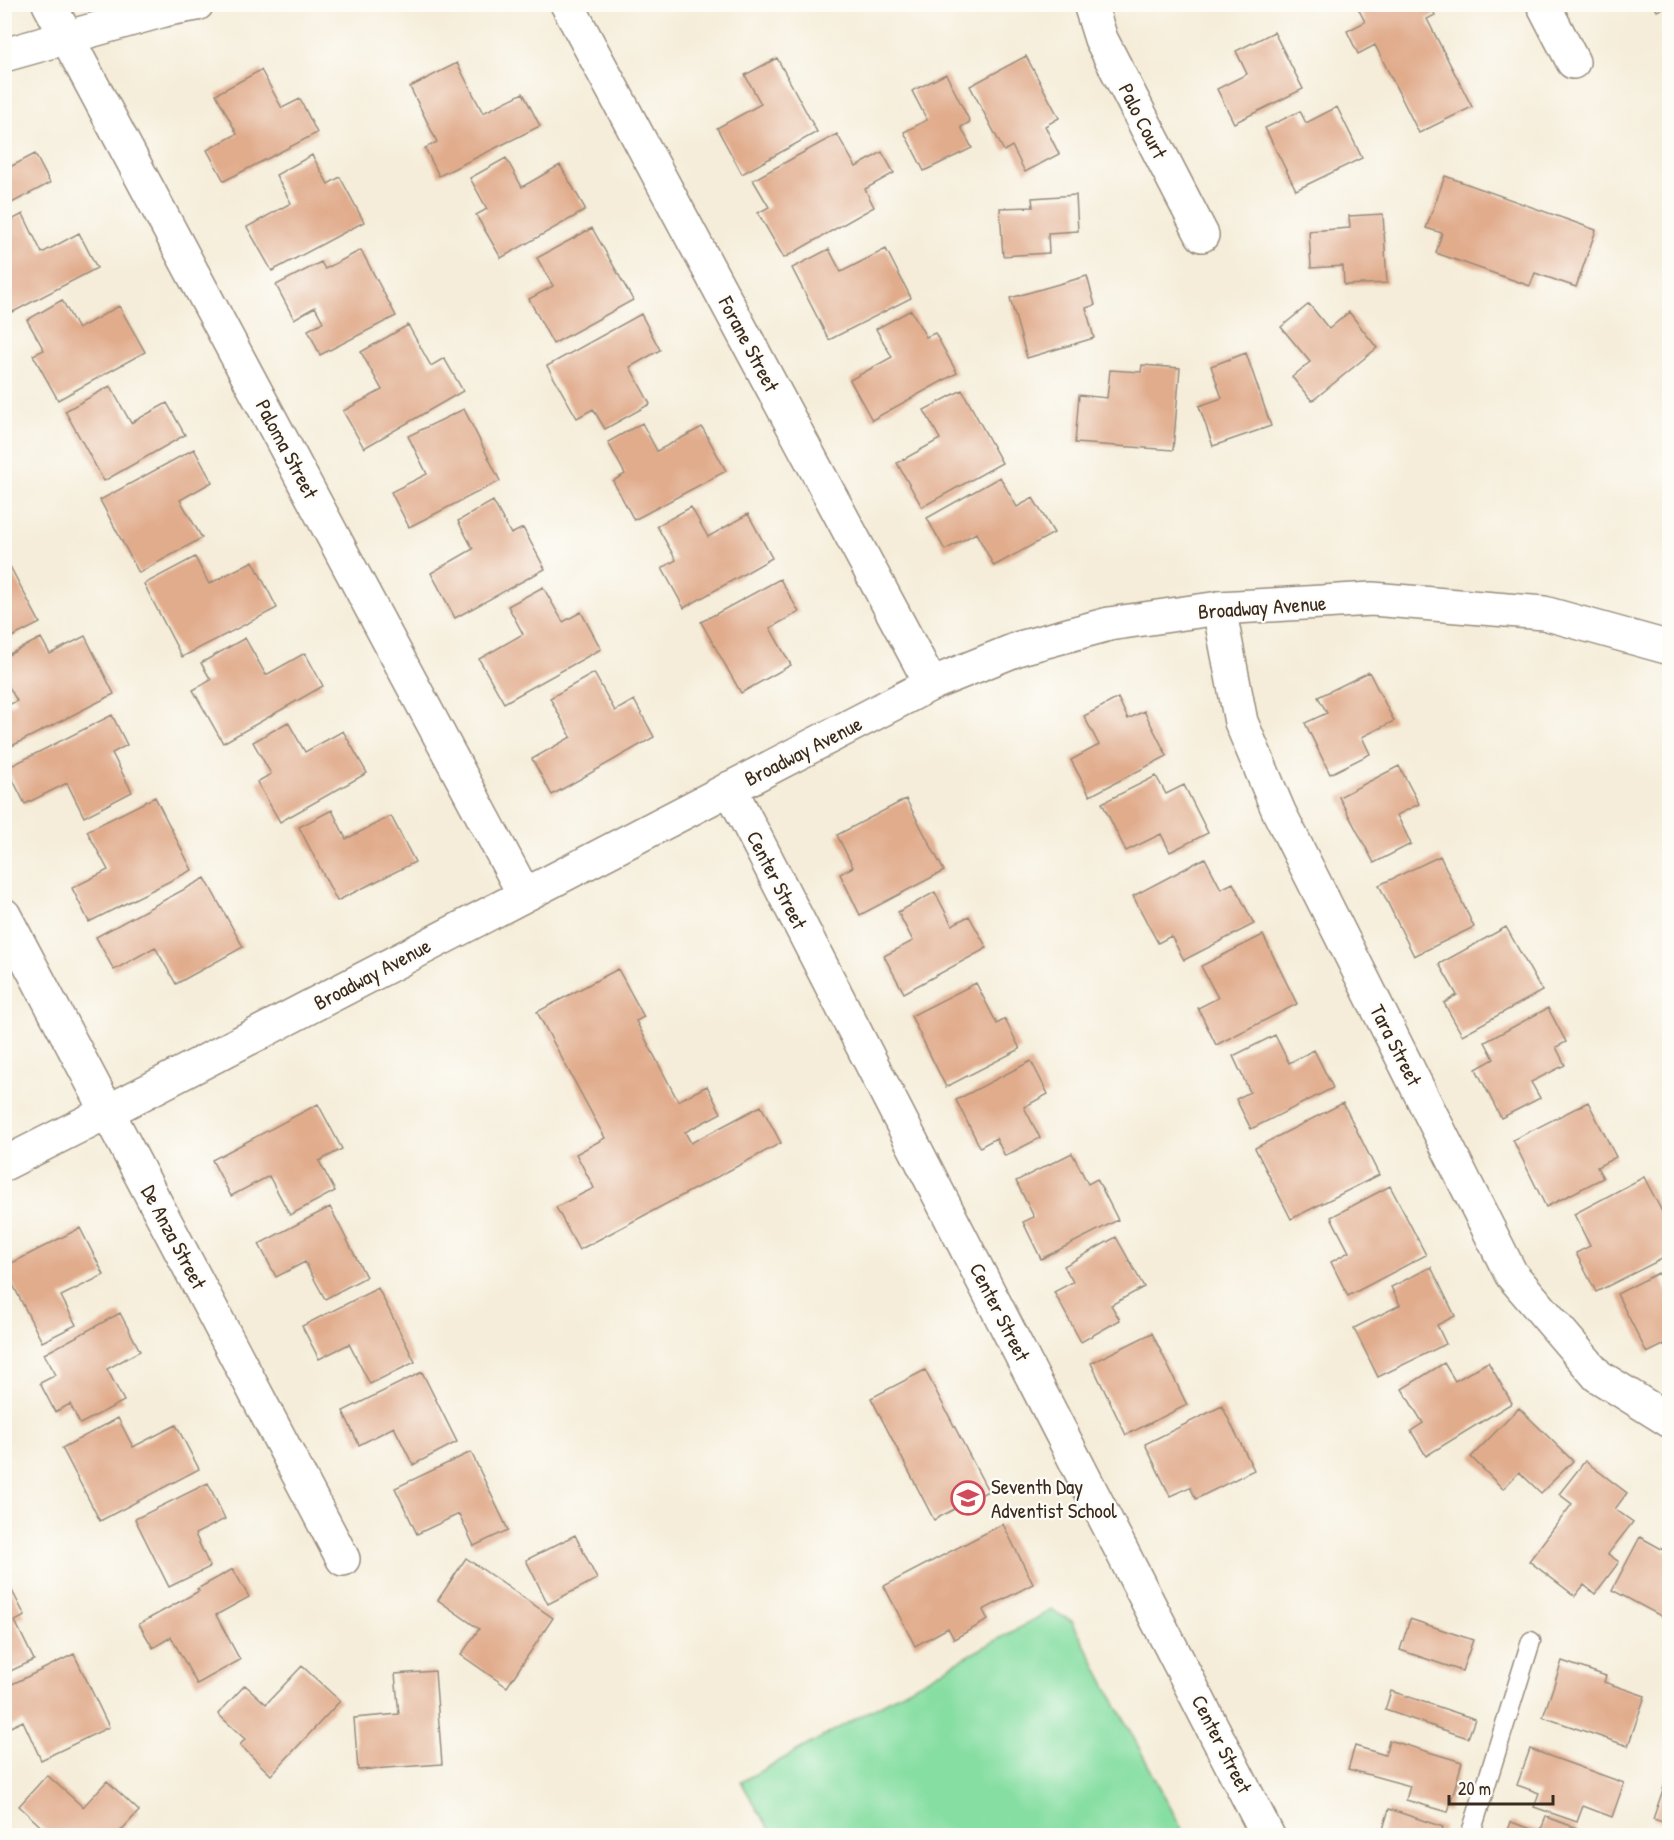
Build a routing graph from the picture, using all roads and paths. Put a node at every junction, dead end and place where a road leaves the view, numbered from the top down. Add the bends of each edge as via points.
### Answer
1 (48, 4) edge
2 (197, 4) edge
3 (567, 4) edge
4 (1090, 4) edge
5 (1543, 4) edge
6 (67, 39) junction
7 (4, 55) edge
8 (1573, 62) dead end
9 (1202, 235) dead end
10 (1219, 608) junction
11 (1670, 648) edge
12 (931, 684) junction
13 (730, 788) junction
14 (524, 894) junction
15 (4, 915) edge
16 (109, 1111) junction
17 (4, 1164) edge
18 (1670, 1421) edge
19 (343, 1559) dead end
20 (1531, 1641) dead end
21 (1268, 1836) edge
22 (1470, 1836) edge

1 - 6 street, Paloma Street
2 - 6 street
3 - 12 street, Forane Street
4 - 9 street, Palo Court via 1101,39
5 - 8 street
6 - 7 street
6 - 14 street, Paloma Street
10 - 11 street, Broadway Avenue via 1372,599 1533,612
10 - 12 street, Broadway Avenue via 1109,624 1020,648
10 - 18 street, Tara Street via 1241,722 1275,802 1511,1274 1598,1376
12 - 13 street, Broadway Avenue
13 - 14 street, Broadway Avenue
13 - 21 street, Center Street
14 - 16 street, Broadway Avenue
15 - 16 street, De Anza Street
16 - 17 street, Broadway Avenue
16 - 19 street, De Anza Street
20 - 22 lane

